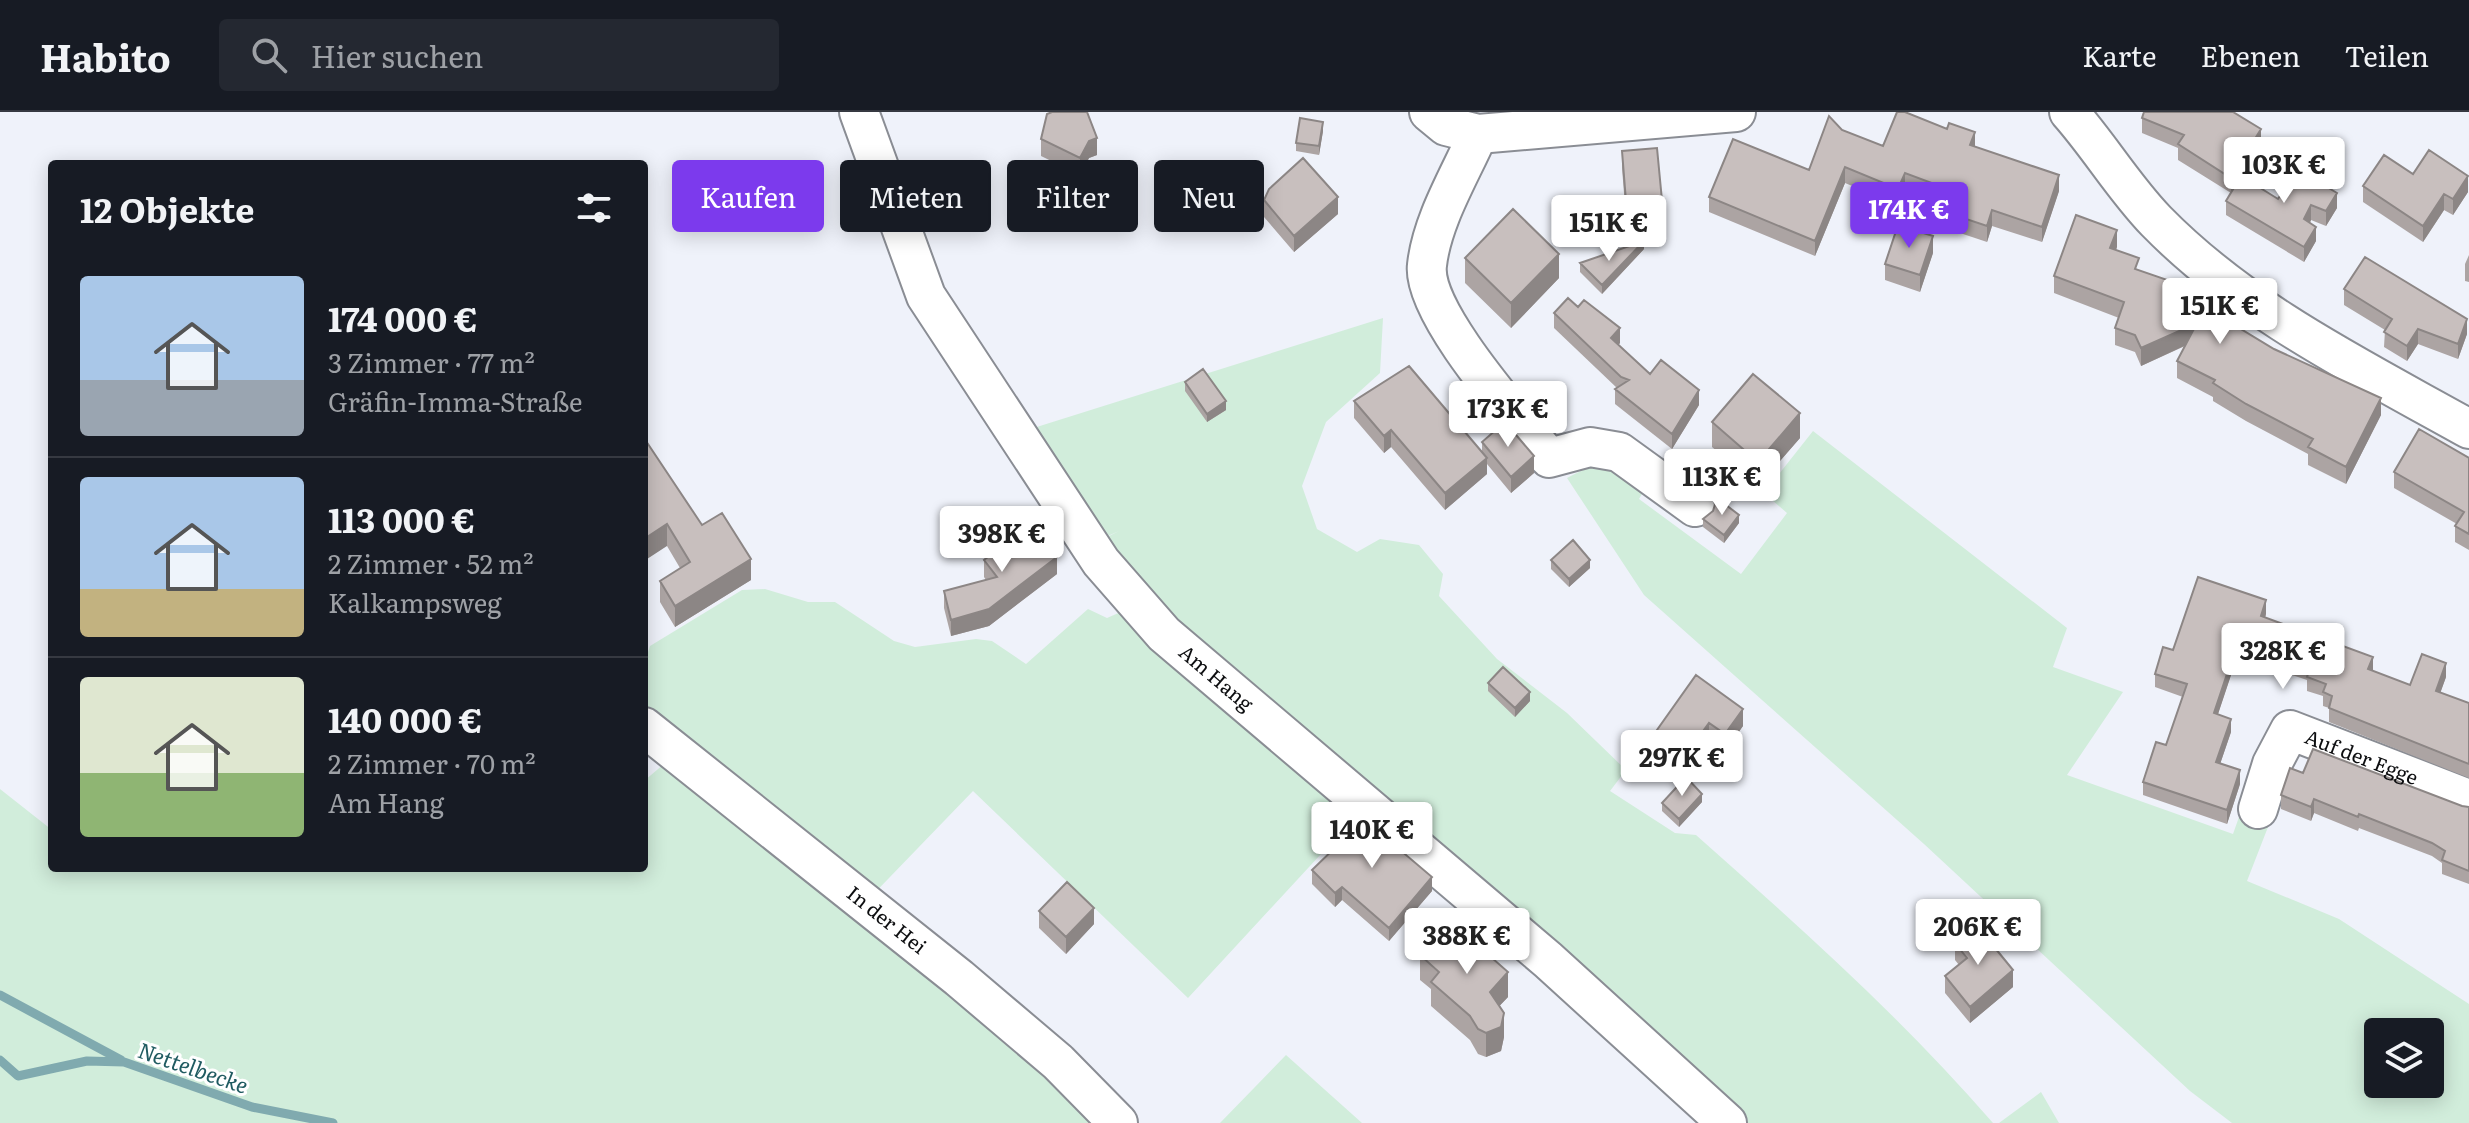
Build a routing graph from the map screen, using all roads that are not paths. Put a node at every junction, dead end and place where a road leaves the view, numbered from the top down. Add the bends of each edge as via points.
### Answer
1 (859, 112) edge
2 (1429, 112) edge
3 (1736, 112) edge
4 (2069, 112) edge
5 (1478, 134) junction
6 (2469, 429) edge
7 (1695, 507) dead end
8 (648, 730) edge
9 (2469, 799) edge
10 (2258, 809) dead end
11 (1118, 1123) edge
12 (1727, 1123) edge

1 - 12 street, Am Hang via 926,296 1046,483 1126,593 1164,634 1537,950
2 - 5 street via 1446,126
3 - 5 street
4 - 6 street via 2157,222 2201,261 2293,330
5 - 7 street via 1435,232 1426,268 1445,323 1549,458 1590,447 1619,452
8 - 11 street, In der Hei via 959,978 1058,1062
9 - 10 street, Auf der Egge via 2290,730

